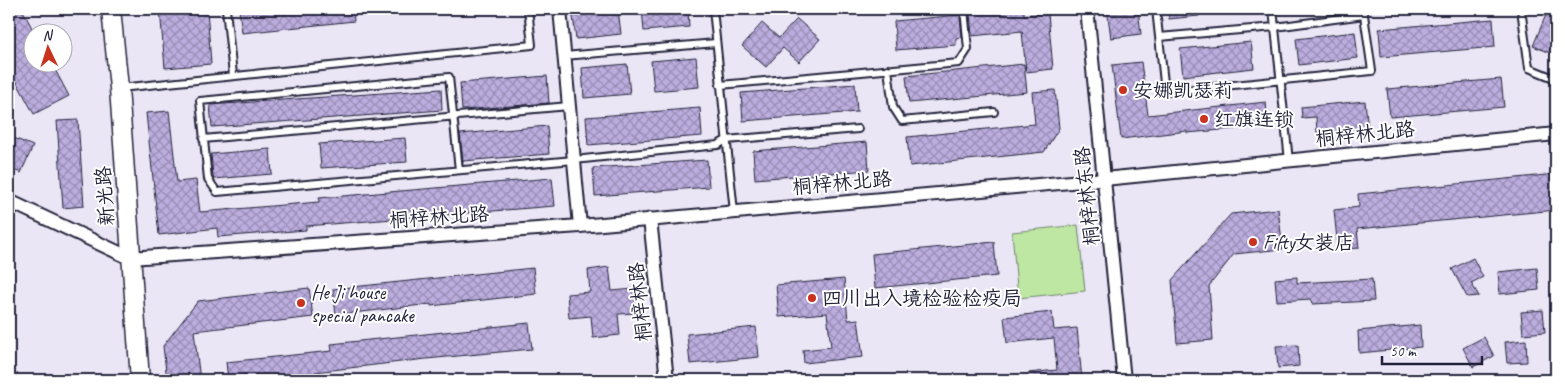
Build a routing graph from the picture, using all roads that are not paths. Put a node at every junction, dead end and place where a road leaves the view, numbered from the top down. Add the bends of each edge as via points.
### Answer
1 (111, 9) edge
2 (226, 9) edge
3 (528, 9) edge
4 (560, 9) edge
5 (713, 9) edge
6 (964, 9) edge
7 (1087, 9) edge
8 (1156, 9) edge
9 (1273, 9) edge
10 (1521, 9) edge
11 (1275, 27) junction
12 (1159, 37) junction
13 (716, 43) junction
14 (564, 56) junction
15 (888, 70) junction
16 (232, 75) junction
17 (1556, 79) edge
18 (1281, 82) junction
19 (720, 85) junction
20 (119, 88) junction
21 (569, 106) junction
22 (994, 112) dead end
23 (453, 117) junction
24 (858, 129) dead end
25 (1556, 134) edge
26 (203, 139) junction
27 (726, 140) junction
28 (574, 160) junction
29 (1289, 161) junction
30 (459, 170) junction
31 (1104, 179) junction
32 (9, 201) edge
33 (734, 212) junction
34 (650, 219) junction
35 (580, 226) junction
36 (130, 258) junction
37 (140, 380) edge
38 (667, 380) edge
39 (1124, 380) edge

1 - 20 main road, 新光路
2 - 16 lane
3 - 16 lane via 532,45
4 - 14 street
5 - 13 lane
6 - 15 lane via 968,49 959,63
7 - 31 street, 桐梓林东路
8 - 12 lane
9 - 11 lane
10 - 17 lane via 1529,68
11 - 12 lane
11 - 18 lane
11 - 18 lane via 1364,15 1372,71
12 - 18 lane via 1165,92
13 - 14 lane
13 - 19 lane
14 - 21 street
15 - 19 lane
15 - 22 lane via 893,107 902,121
16 - 20 lane
18 - 29 lane
19 - 27 lane
20 - 36 main road, 新光路
21 - 23 lane
21 - 28 street
23 - 26 lane
23 - 26 lane via 448,77 200,101
23 - 30 lane
24 - 27 lane
25 - 29 street, 桐梓林北路
26 - 30 lane via 208,179 217,192
27 - 28 lane via 718,145
27 - 33 lane
28 - 30 lane
28 - 35 street
29 - 31 street, 桐梓林北路
31 - 33 street, 桐梓林北路
31 - 39 street, 桐梓林东路
32 - 36 street
33 - 34 street, 桐梓林北路
34 - 35 street, 桐梓林北路
34 - 38 street, 桐梓林路
35 - 36 street, 桐梓林北路
36 - 37 main road, 新光路

